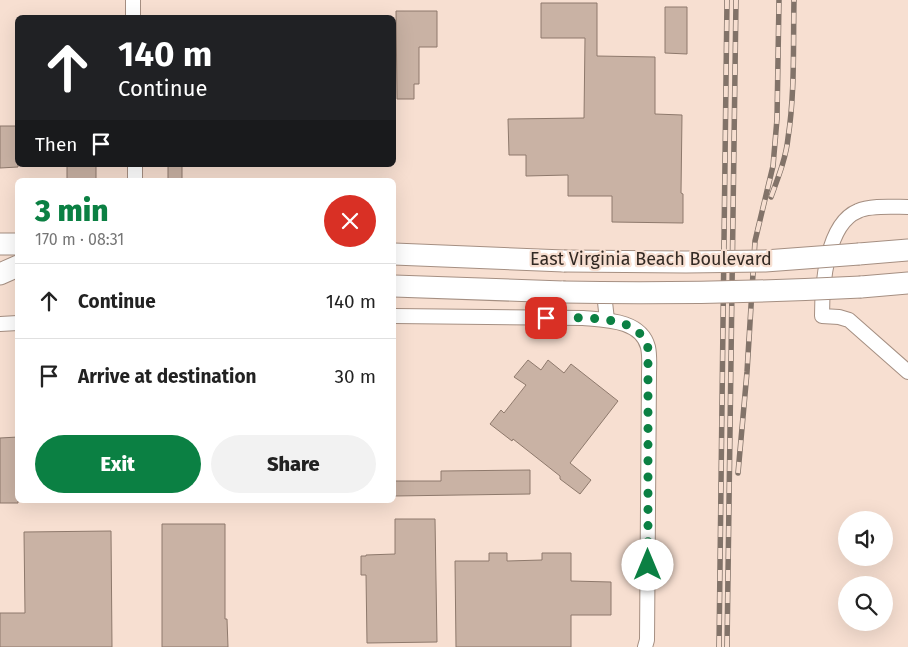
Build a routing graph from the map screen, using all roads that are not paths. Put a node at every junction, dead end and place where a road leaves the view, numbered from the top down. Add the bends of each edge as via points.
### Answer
1 (133, 0) edge
2 (133, 15) edge
3 (908, 207) edge
4 (0, 244) edge
5 (15, 244) edge
6 (908, 250) edge
7 (396, 254) edge
8 (15, 267) edge
9 (0, 274) edge
10 (0, 282) edge
11 (15, 282) edge
12 (908, 283) edge
13 (396, 286) edge
14 (604, 293) dead end
15 (396, 316) edge
16 (607, 320) junction
17 (15, 323) edge
18 (0, 324) edge
19 (908, 372) edge
20 (645, 647) edge

1 - 2 street
3 - 19 street via 864,209 843,222 825,268 822,316 849,320
4 - 5 main road
6 - 7 main road, East Virginia Beach Boulevard, bridge via 765,261 564,261
8 - 9 main road
10 - 11 main road
12 - 13 main road, East Virginia Beach Boulevard, bridge via 774,292 654,294
14 - 16 street
15 - 16 street
16 - 20 street via 636,330 648,348 649,557
17 - 18 street

